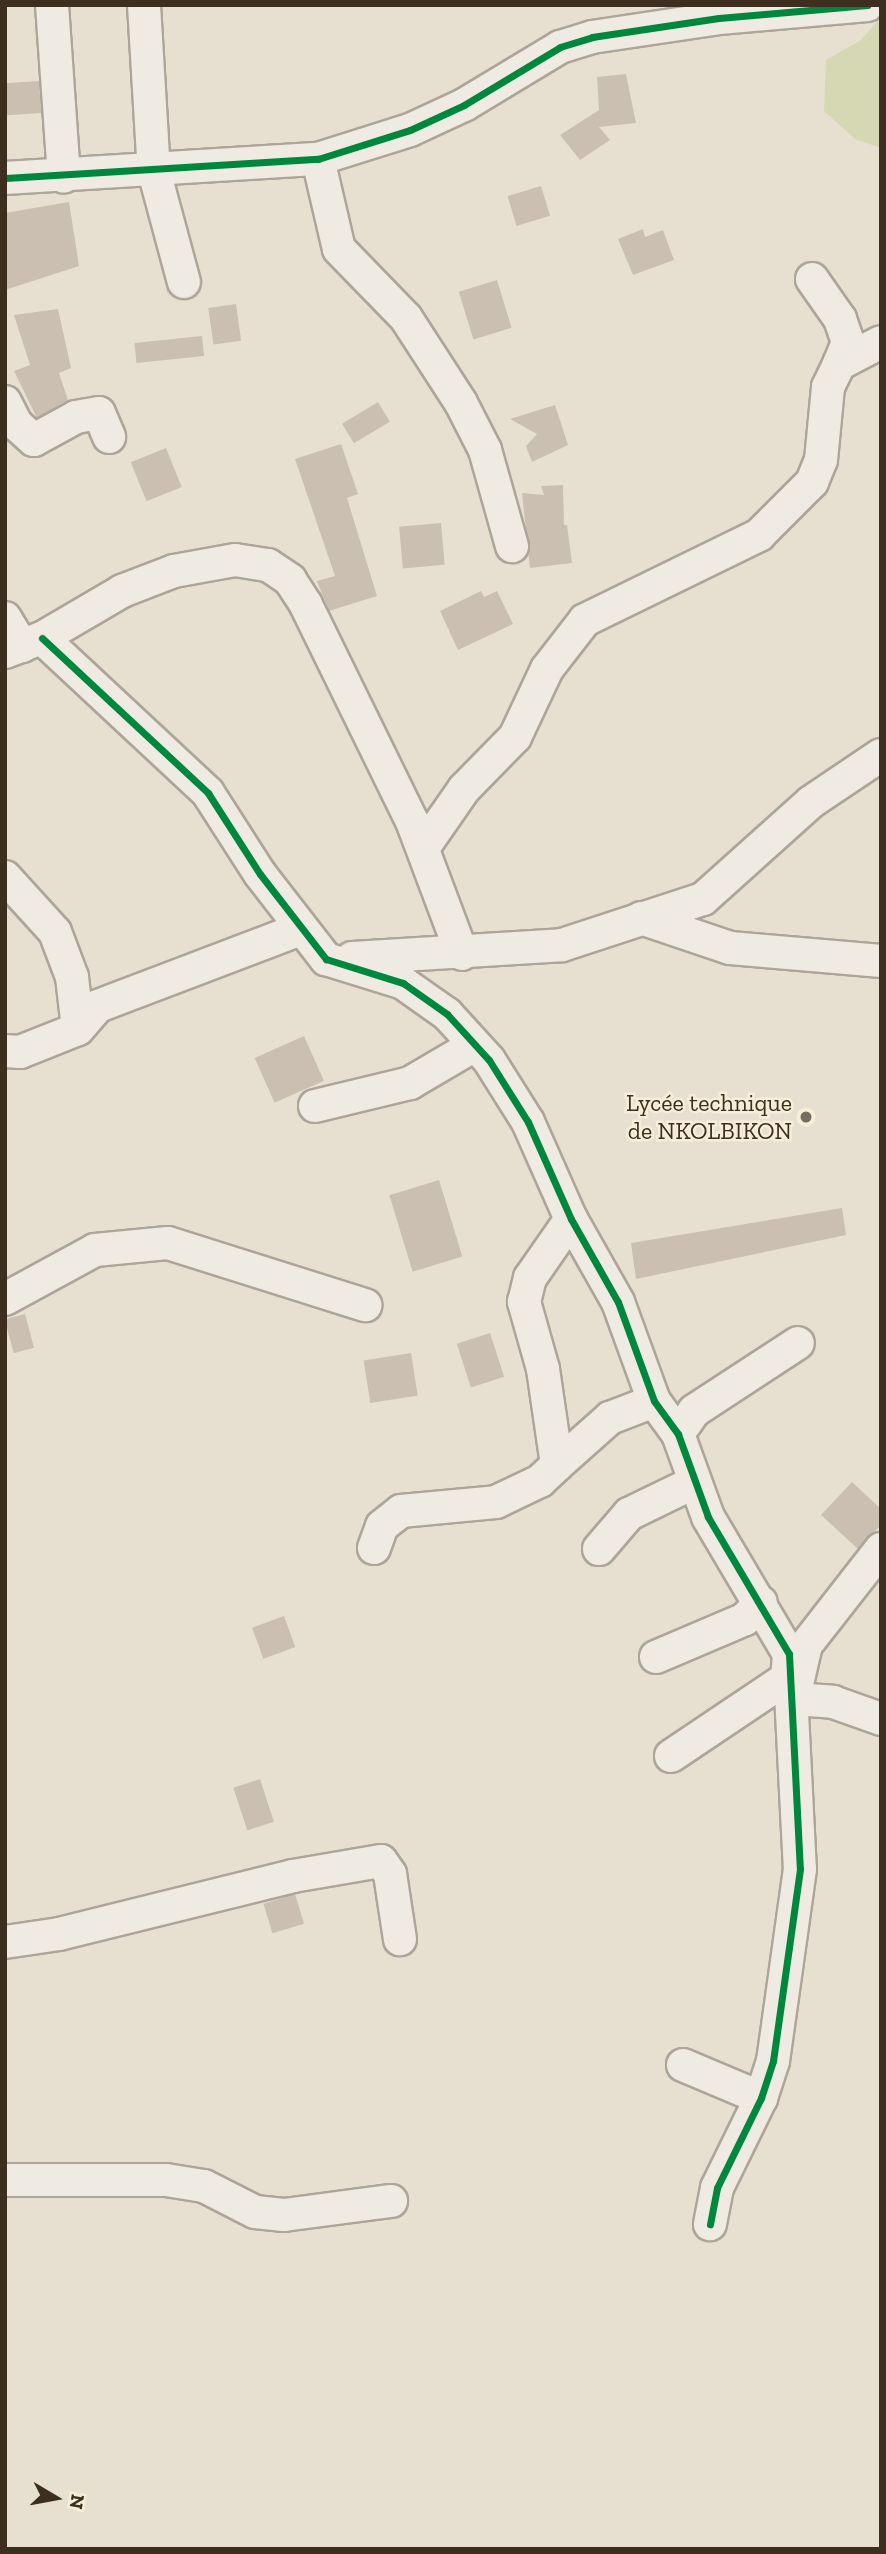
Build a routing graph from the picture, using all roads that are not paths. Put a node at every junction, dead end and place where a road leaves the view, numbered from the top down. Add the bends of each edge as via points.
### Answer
1 (52, 5) edge
2 (144, 5) edge
3 (865, 5) edge
4 (619, 18) edge
5 (318, 159) junction
6 (154, 171) junction
7 (64, 177) junction
8 (5, 178) edge
9 (812, 279) dead end
10 (184, 282) dead end
11 (881, 342) edge
12 (839, 364) junction
13 (5, 402) edge
14 (109, 437) dead end
15 (512, 546) dead end
16 (5, 618) edge
17 (23, 645) edge
18 (881, 755) edge
19 (423, 848) junction
20 (5, 877) edge
21 (641, 918) junction
22 (301, 929) junction
23 (462, 954) junction
24 (326, 959) junction
25 (881, 961) edge
26 (78, 1029) junction
27 (473, 1046) junction
28 (5, 1051) edge
29 (315, 1105) dead end
30 (571, 1219) junction
31 (5, 1299) edge
32 (365, 1305) dead end
33 (798, 1343) dead end
34 (654, 1401) junction
35 (678, 1434) junction
36 (557, 1465) junction
37 (695, 1482) junction
38 (374, 1548) dead end
39 (599, 1549) dead end
40 (881, 1549) edge
41 (761, 1602) junction
42 (789, 1654) junction
43 (656, 1657) dead end
44 (794, 1699) junction
45 (881, 1719) edge
46 (671, 1756) dead end
47 (400, 1939) dead end
48 (5, 1942) edge
49 (683, 2065) dead end
50 (761, 2098) junction
51 (5, 2180) edge
52 (391, 2201) dead end
53 (710, 2224) dead end

1 - 7 street
2 - 6 street
3 - 4 street
4 - 5 street via 560,47 464,105 410,130
5 - 6 street
5 - 15 street via 339,248 406,318 461,403 485,450
6 - 7 street
6 - 10 street
7 - 8 street
9 - 12 street via 840,319 848,342
11 - 12 street
12 - 19 street via 828,387 821,460 812,482 759,534 585,620 547,669 515,737 464,789
13 - 14 street via 16,424 34,440 76,417 99,413
16 - 17 street
17 - 19 street via 122,591 174,571 235,560 268,565 290,580 306,605
17 - 22 street via 208,793
18 - 21 street via 811,802 703,899
19 - 23 street
20 - 26 street via 55,932 72,977
21 - 23 street via 562,945
21 - 25 street via 730,948
22 - 24 street
22 - 26 street via 98,1006
23 - 24 street
24 - 27 street via 403,983 447,1014
26 - 28 street via 20,1052
27 - 29 street via 410,1083
27 - 30 street via 489,1060 528,1122
30 - 34 street via 618,1301
30 - 36 street via 530,1278 524,1302 543,1369
31 - 32 street via 96,1250 168,1243
33 - 35 street via 694,1412
34 - 35 street
34 - 36 street via 610,1418
35 - 37 street
36 - 38 street via 540,1481 496,1502 401,1511 382,1526
37 - 39 street via 629,1514
37 - 41 street via 708,1517
40 - 44 street via 806,1645
41 - 42 street
41 - 43 street via 745,1619
42 - 44 street
42 - 46 street via 787,1678
44 - 45 street via 833,1702
44 - 50 street via 800,1869 773,2062
47 - 48 street via 390,1874 381,1861 293,1876 59,1934
49 - 50 street
50 - 53 street via 717,2188
51 - 52 street via 166,2180 204,2186 255,2212 284,2215

